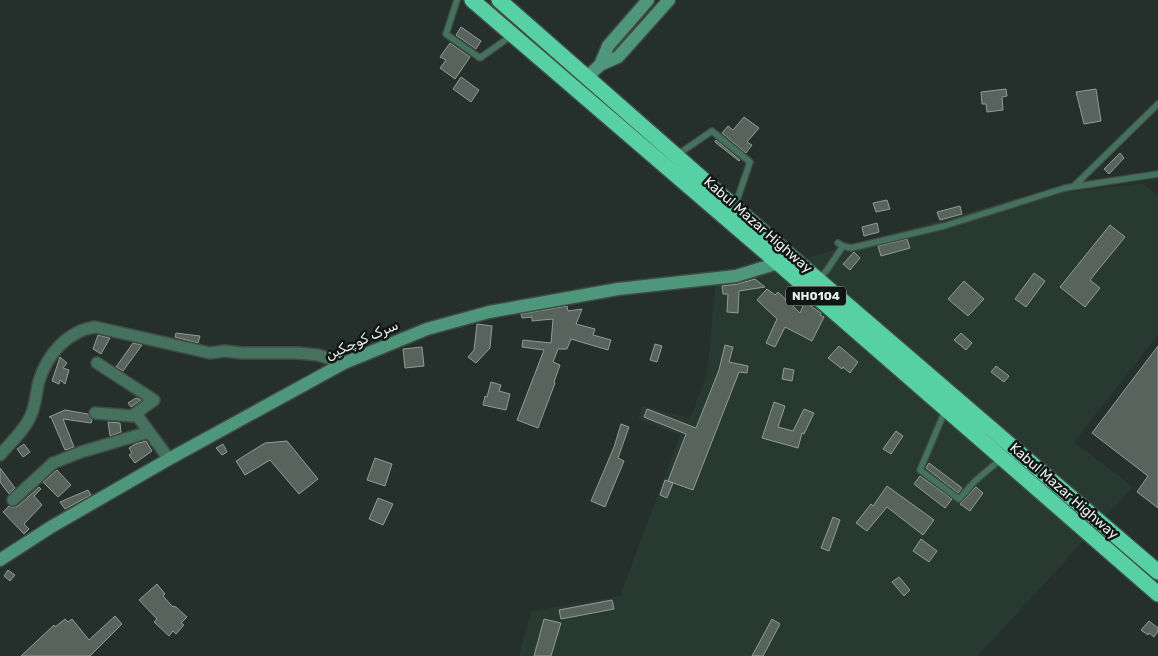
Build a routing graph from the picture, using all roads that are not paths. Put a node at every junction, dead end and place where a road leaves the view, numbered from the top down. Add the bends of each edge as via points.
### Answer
1 (457, 0) edge
2 (472, 0) edge
3 (499, 0) edge
4 (648, 0) edge
5 (669, 0) edge
6 (512, 35) junction
7 (600, 65) junction
8 (587, 77) junction
9 (1158, 104) edge
10 (677, 155) junction
11 (1158, 174) edge
12 (1074, 186) junction
13 (735, 206) junction
14 (778, 263) junction
15 (818, 280) junction
16 (344, 362) junction
17 (97, 364) dead end
18 (946, 409) junction
19 (95, 413) dead end
20 (136, 414) junction
21 (149, 432) junction
22 (0, 455) edge
23 (1002, 458) junction
24 (170, 459) junction
25 (13, 500) dead end
26 (1, 558) edge
27 (1158, 572) edge
28 (1158, 594) edge

1 - 6 lane via 446,34 480,58
2 - 6 highway, Kabul Mazar Highway / NH0104
3 - 8 highway, Kabul Mazar Highway / NH0104
4 - 7 main road via 608,46
5 - 7 main road via 618,57
6 - 14 highway, Kabul Mazar Highway / NH0104
7 - 8 main road
8 - 10 highway, Kabul Mazar Highway / NH0104
9 - 12 lane
10 - 13 highway, Kabul Mazar Highway / NH0104
10 - 13 lane via 712,131 750,162
11 - 12 lane
12 - 15 lane via 944,226 851,248 841,245
13 - 15 highway, Kabul Mazar Highway / NH0104
14 - 16 main road, سرک کوچکین via 736,276 618,289 489,312 427,329
14 - 18 highway, Kabul Mazar Highway / NH0104
15 - 27 highway, Kabul Mazar Highway / NH0104
16 - 22 street via 298,352 242,353 225,350 210,353 95,327 84,329 64,341 47,361 32,414
16 - 24 main road, سرک کوچکین
17 - 20 street via 154,399
18 - 23 highway, Kabul Mazar Highway / NH0104
18 - 23 lane via 920,470 960,499
19 - 20 street
20 - 21 street
21 - 24 street
21 - 25 street via 81,452 53,464
23 - 28 highway, Kabul Mazar Highway / NH0104
24 - 26 main road, سرک کوچکین

